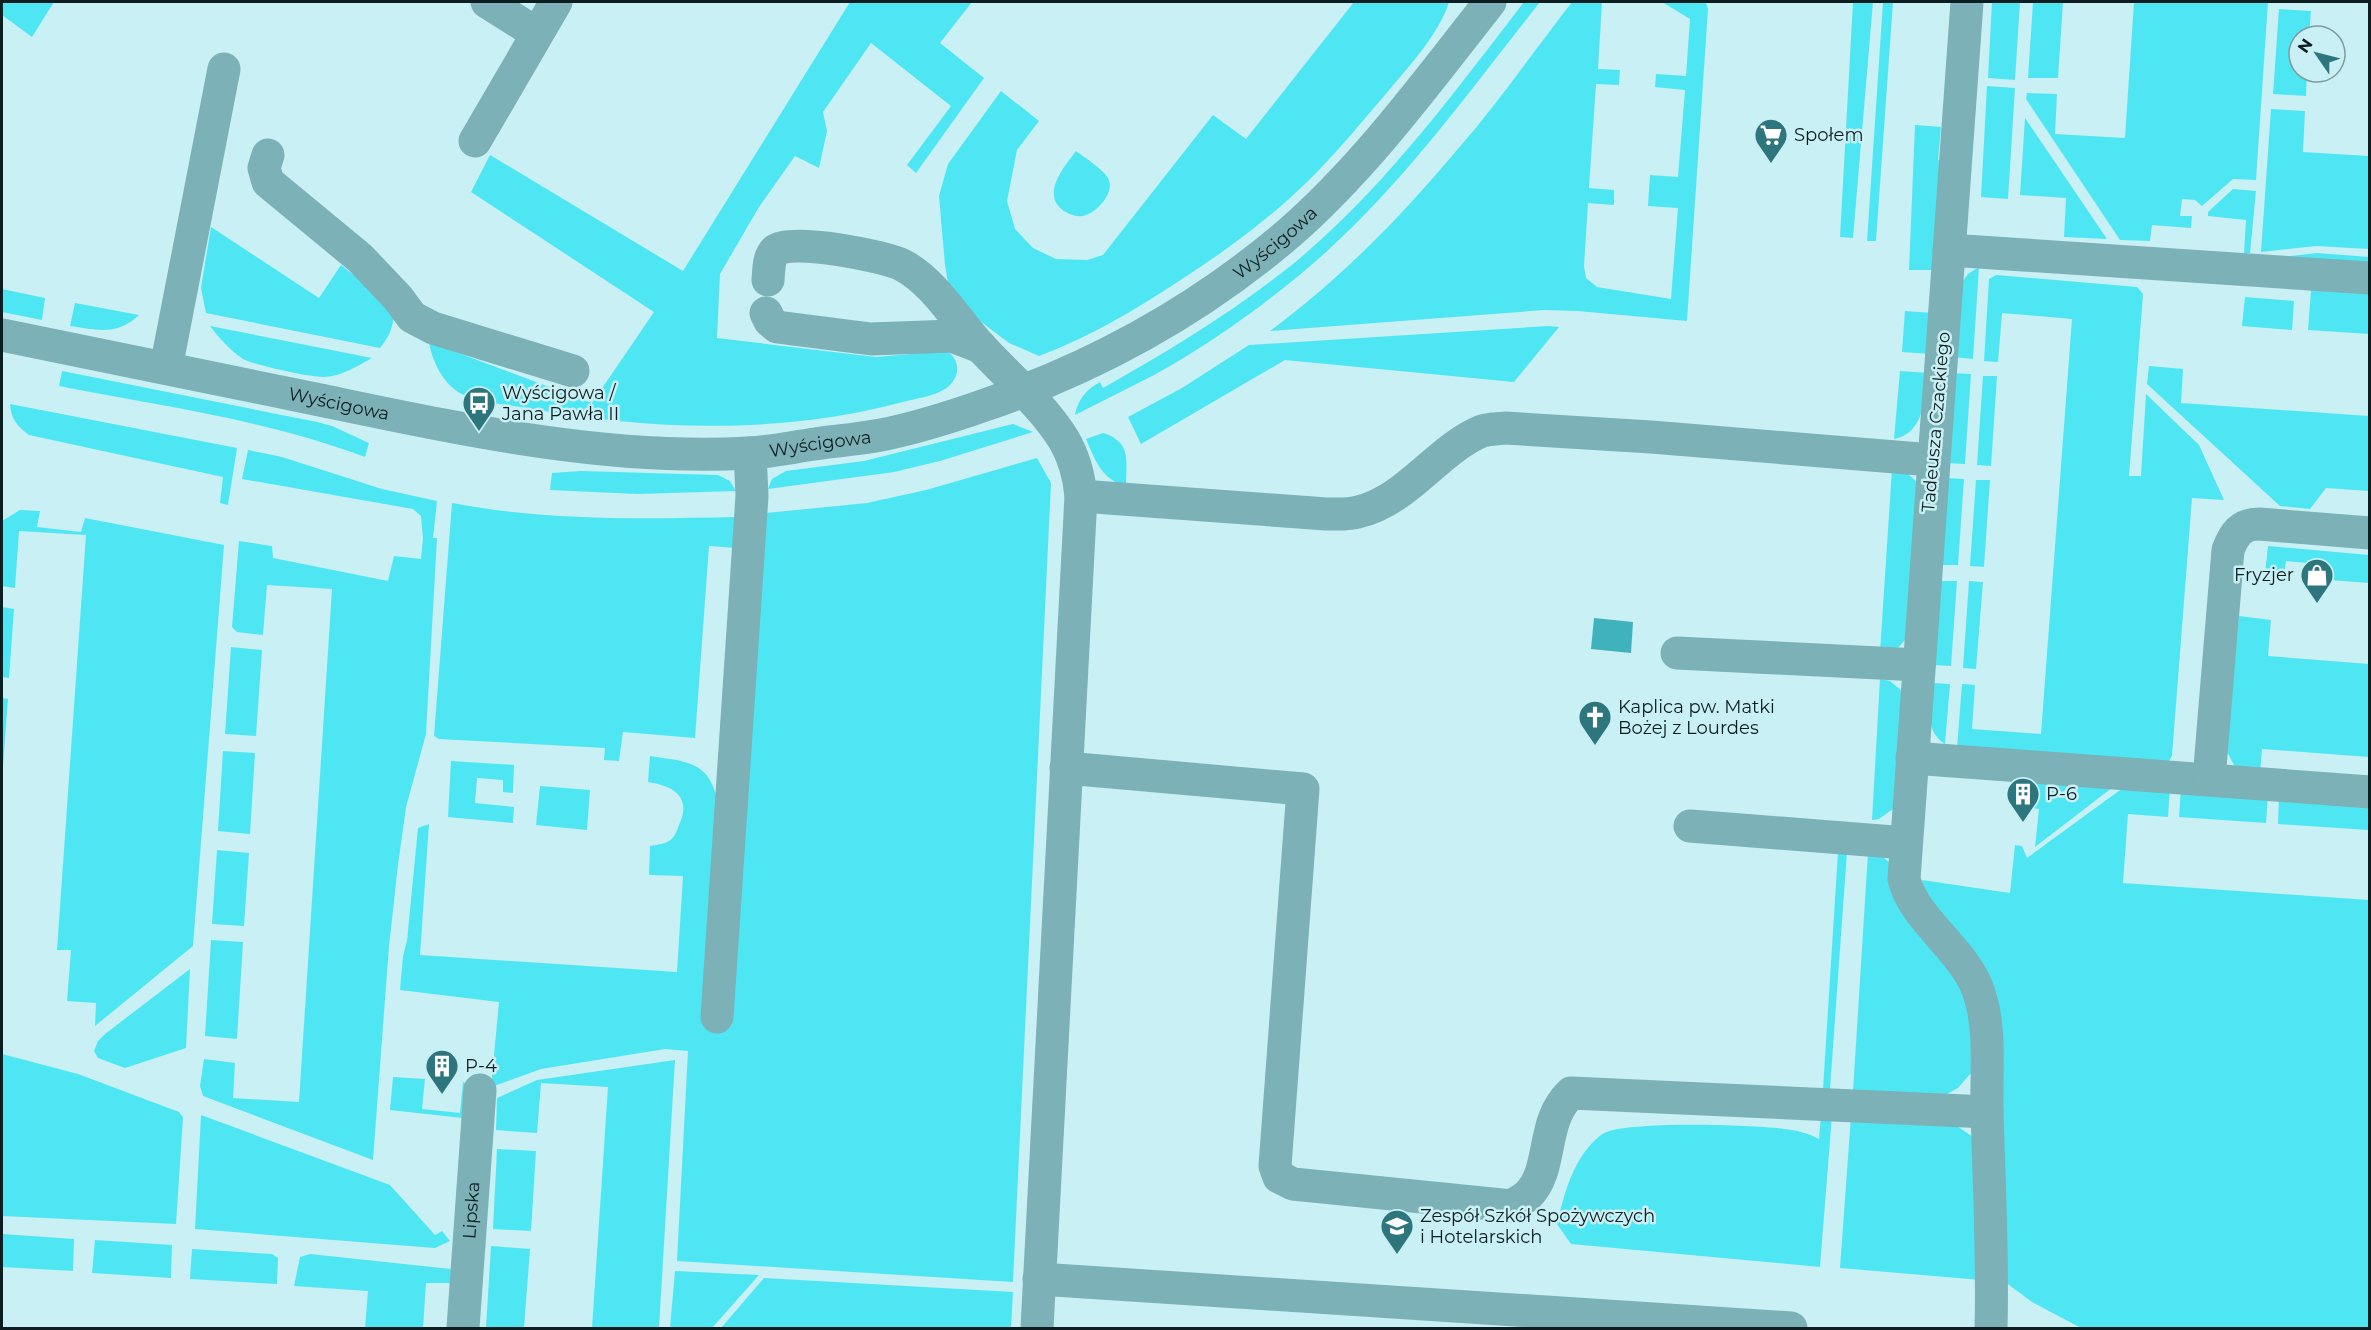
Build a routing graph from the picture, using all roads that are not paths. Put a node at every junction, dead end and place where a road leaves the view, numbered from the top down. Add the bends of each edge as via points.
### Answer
1 (487, 2) edge
2 (556, 2) edge
3 (1490, 2) edge
4 (1967, 2) edge
5 (536, 33) junction
6 (224, 69) dead end
7 (475, 141) dead end
8 (268, 155) dead end
9 (1950, 250) junction
10 (2370, 278) edge
11 (768, 280) dead end
12 (766, 313) dead end
13 (2, 335) edge
14 (981, 347) junction
15 (165, 368) junction
16 (573, 371) dead end
17 (1024, 392) junction
18 (750, 453) junction
19 (1932, 460) junction
20 (1081, 496) junction
21 (2370, 533) edge
22 (1677, 652) dead end
23 (1919, 665) junction
24 (1912, 758) junction
25 (1066, 768) junction
26 (2209, 780) junction
27 (2370, 792) edge
28 (1690, 826) dead end
29 (1906, 843) junction
30 (717, 1017) dead end
31 (480, 1090) dead end
32 (1987, 1112) junction
33 (1039, 1279) junction
34 (463, 1329) edge
35 (1037, 1329) edge
36 (1791, 1329) edge
37 (1991, 1329) edge

1 - 5 street
2 - 5 street
3 - 17 street, Wyścigowa via 1379,140 1290,232 1203,298 1134,340
4 - 9 street, Tadeusza Czackiego
5 - 7 street
6 - 15 street
8 - 16 street via 264,168 268,182 360,258 412,318
9 - 10 street
9 - 19 street, Tadeusza Czackiego
11 - 14 street via 770,261 782,246 882,256 905,266 923,281
12 - 14 street via 777,327 871,339 951,336
13 - 15 street, Wyścigowa
14 - 17 street
15 - 18 street, Wyścigowa via 537,440 642,452
17 - 18 street, Wyścigowa via 883,434
17 - 20 street via 1066,442 1080,480
18 - 30 street via 752,496
19 - 20 street via 1506,428 1484,430 1378,506 1358,513
19 - 23 street, Tadeusza Czackiego
20 - 25 street
21 - 26 street via 2259,524 2250,524 2237,532 2228,550
22 - 23 street
23 - 24 street, Tadeusza Czackiego
24 - 26 street
24 - 29 street, Tadeusza Czackiego
25 - 32 street via 1304,789 1275,1166 1279,1177 1293,1184 1512,1206 1528,1196 1535,1185 1553,1116 1571,1093
25 - 33 street
26 - 27 street
28 - 29 street
29 - 32 street, Tadeusza Czackiego via 1906,890 1966,968 1980,996
31 - 34 street, Lipska
32 - 37 street, Tadeusza Czackiego
33 - 35 street
33 - 36 street

